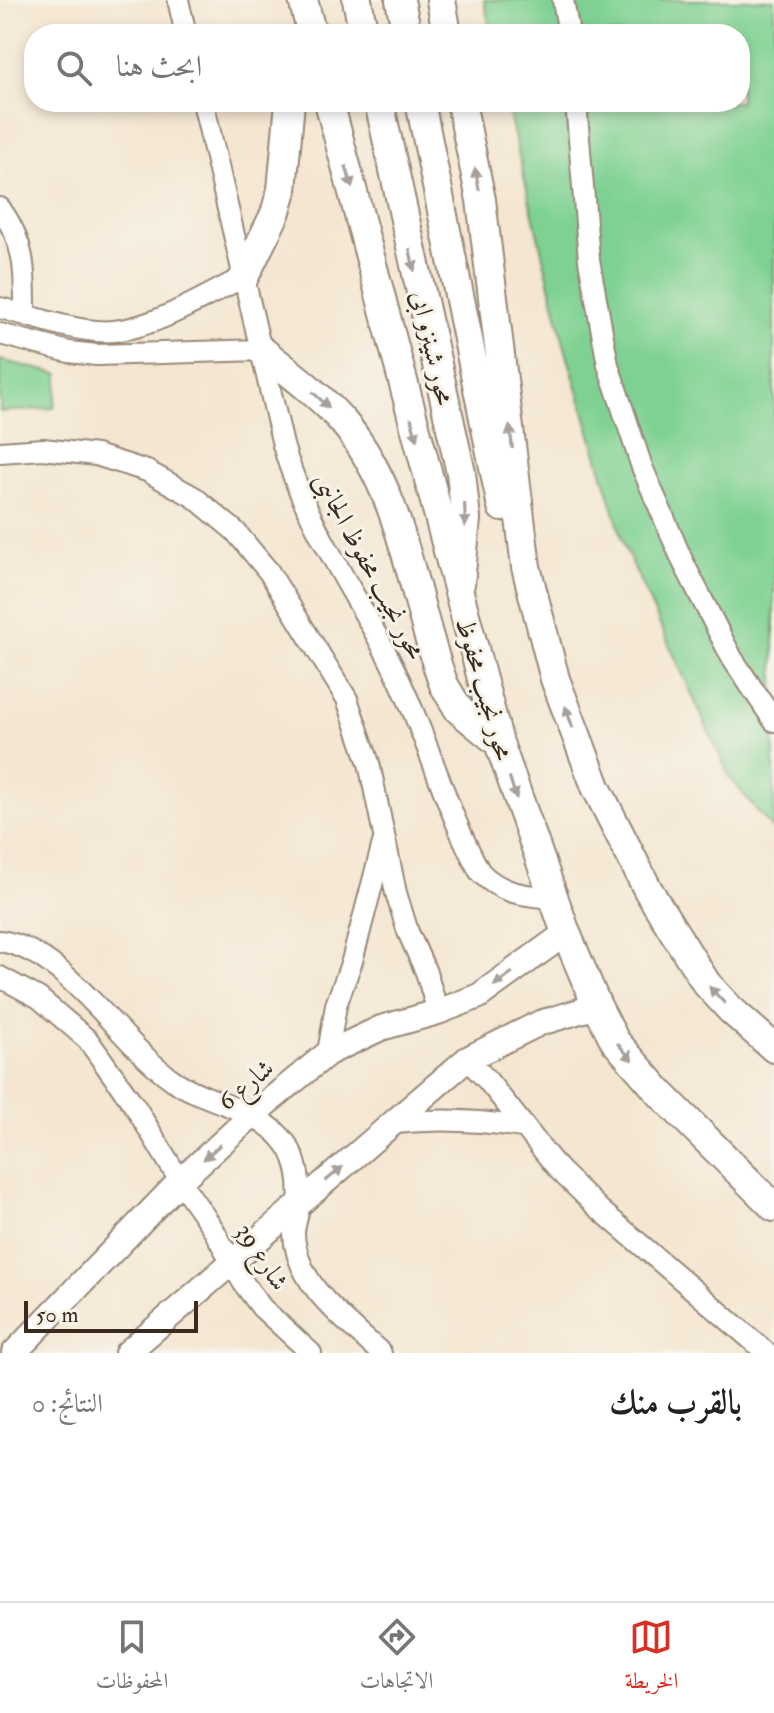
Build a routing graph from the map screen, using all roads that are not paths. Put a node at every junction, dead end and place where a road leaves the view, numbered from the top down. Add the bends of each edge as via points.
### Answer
1 (178, 0) edge
2 (357, 0) edge
3 (400, 0) edge
4 (441, 0) edge
5 (563, 0) edge
6 (184, 24) edge
7 (362, 24) edge
8 (405, 24) edge
9 (445, 24) edge
10 (567, 24) edge
11 (205, 112) edge
12 (289, 112) edge
13 (332, 112) edge
14 (381, 112) edge
15 (422, 112) edge
16 (463, 112) edge
17 (577, 112) edge
18 (0, 208) edge
19 (244, 277) junction
20 (0, 308) edge
21 (25, 314) junction
22 (0, 334) edge
23 (261, 350) junction
24 (0, 452) edge
25 (526, 567) junction
26 (458, 596) junction
27 (774, 721) edge
28 (499, 743) junction
29 (385, 839) junction
30 (552, 898) junction
31 (566, 933) junction
32 (0, 941) edge
33 (0, 977) edge
34 (597, 1006) junction
35 (438, 1012) junction
36 (774, 1048) edge
37 (328, 1053) junction
38 (467, 1059) junction
39 (251, 1116) junction
40 (395, 1123) junction
41 (522, 1127) junction
42 (180, 1181) junction
43 (300, 1203) junction
44 (774, 1207) edge
45 (233, 1264) junction
46 (14, 1353) edge
47 (127, 1353) edge
48 (311, 1353) edge
49 (381, 1353) edge
50 (767, 1353) edge

1 - 6 street
2 - 7 main road
3 - 8 main road
4 - 9 main road
5 - 10 street
11 - 19 street, محور نجيب محفوظ الجانبى
12 - 19 main road via 282,190
13 -> 26 main road, محور نجيب محفوظ
14 -> 26 main road, محور شينزو ابى via 461,473 465,545
15 - 25 main road, محور شينزو ابى via 504,513
25 -> 16 main road via 481,200
17 - 27 street via 589,260 608,365 642,467 683,562 732,658
18 - 21 street via 24,255
19 - 21 street via 142,326 122,330 98,332
19 - 23 street, محور نجيب محفوظ الجانبى
20 - 21 street
22 - 23 street via 97,355
23 -> 28 main road via 328,407 371,462 390,503 444,685 459,710
23 - 30 street, محور نجيب محفوظ الجانبى via 298,492 399,678 480,872 504,891
24 - 29 street via 43,449 96,455 147,471 194,497 235,531 269,572 347,699 369,763
36 -> 25 main road via 706,983 620,839 565,706
26 - 28 main road, محور نجيب محفوظ
28 -> 30 main road, محور نجيب محفوظ
29 - 35 street via 408,932
29 - 37 street via 336,1005
30 - 31 main road, محور نجيب محفوظ
31 - 34 main road, محور نجيب محفوظ
31 -> 35 street, شارع 6 via 479,996
32 - 39 street, شارع 39 via 16,943 57,968 172,1080
33 - 42 street, شارع 39 via 39,998 88,1040
34 - 38 street via 540,1023
34 -> 44 main road, محور نجيب محفوظ via 615,1041
35 - 37 street, شارع 6 via 381,1028
37 - 39 street, شارع 6
38 - 40 street
38 - 41 street
39 -> 42 street, شارع 6
39 - 43 street, شارع 39 via 271,1126 289,1147 298,1172
40 - 41 street via 436,1118
43 -> 40 street
41 - 50 street via 598,1208
42 - 45 street, شارع 39
42 - 46 street, شارع 6
43 - 45 street
43 - 49 street, شارع 39 via 294,1234 302,1267 321,1297
45 - 47 street
45 - 48 street, شارع 39 via 262,1308

